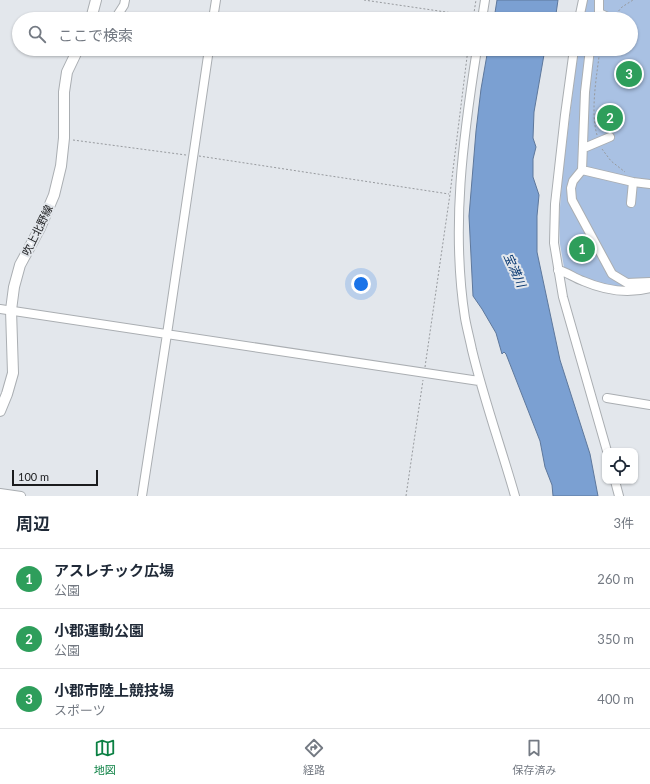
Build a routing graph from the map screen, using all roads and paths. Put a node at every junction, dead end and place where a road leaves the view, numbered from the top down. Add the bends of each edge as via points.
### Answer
1 (96, 0) edge
2 (125, 0) edge
3 (216, 0) edge
4 (364, 0) edge
5 (476, 0) edge
6 (485, 0) edge
7 (583, 0) edge
8 (599, 0) edge
9 (633, 0) edge
10 (93, 12) edge
11 (120, 12) edge
12 (214, 12) edge
13 (446, 12) edge
14 (474, 12) edge
15 (483, 12) edge
16 (580, 12) edge
17 (599, 12) edge
18 (618, 12) edge
19 (75, 56) edge
20 (207, 56) edge
21 (467, 56) edge
22 (476, 56) edge
23 (573, 56) edge
24 (589, 56) edge
25 (599, 56) edge
26 (610, 137) dead end
27 (64, 138) junction
28 (599, 142) junction
29 (584, 148) junction
30 (193, 155) junction
31 (582, 170) junction
32 (559, 174) junction
33 (574, 180) junction
34 (634, 182) junction
35 (650, 184) edge
36 (450, 194) junction
37 (630, 204) dead end
38 (558, 270) junction
39 (650, 282) edge
40 (650, 288) edge
41 (0, 309) edge
42 (11, 310) junction
43 (167, 334) junction
44 (424, 372) junction
45 (480, 381) junction
46 (607, 398) dead end
47 (2, 400) edge
48 (650, 405) edge
49 (0, 411) edge
50 (606, 448) edge
51 (616, 484) edge
52 (0, 493) edge
53 (21, 496) edge
54 (142, 496) edge
55 (406, 496) edge
56 (515, 496) edge
57 (619, 496) edge

1 - 10 main road
2 - 11 street
3 - 12 street
4 - 13 path
5 - 14 path
6 - 15 street
7 - 16 street
8 - 17 street
9 - 18 path
19 - 27 main road, 吹上北野線 via 67,72 64,92
20 - 30 street
21 - 36 path
22 - 45 street via 462,154 459,217 465,318
23 - 32 street
24 - 29 street via 585,92
25 - 28 path via 594,112 594,126
26 - 28 street
27 - 30 path
27 - 42 main road, 吹上北野線 via 54,195 20,266
28 - 29 street
28 - 34 path via 611,161 635,177
29 - 31 street
30 - 36 path
30 - 43 street
31 - 33 street
31 - 34 street
32 - 33 street
32 - 38 street via 554,243
33 - 39 street via 571,188 574,206 612,274 627,283
34 - 35 street
34 - 37 street
36 - 44 path
38 - 40 street via 602,288 625,291
38 - 50 street via 563,297
41 - 42 street
42 - 43 street
42 - 47 main road, 吹上北野線 via 12,373
43 - 44 street
43 - 54 street
44 - 45 street
44 - 55 path
45 - 56 street
46 - 48 street
47 - 49 main road, 吹上北野線
51 - 57 street
52 - 53 street

